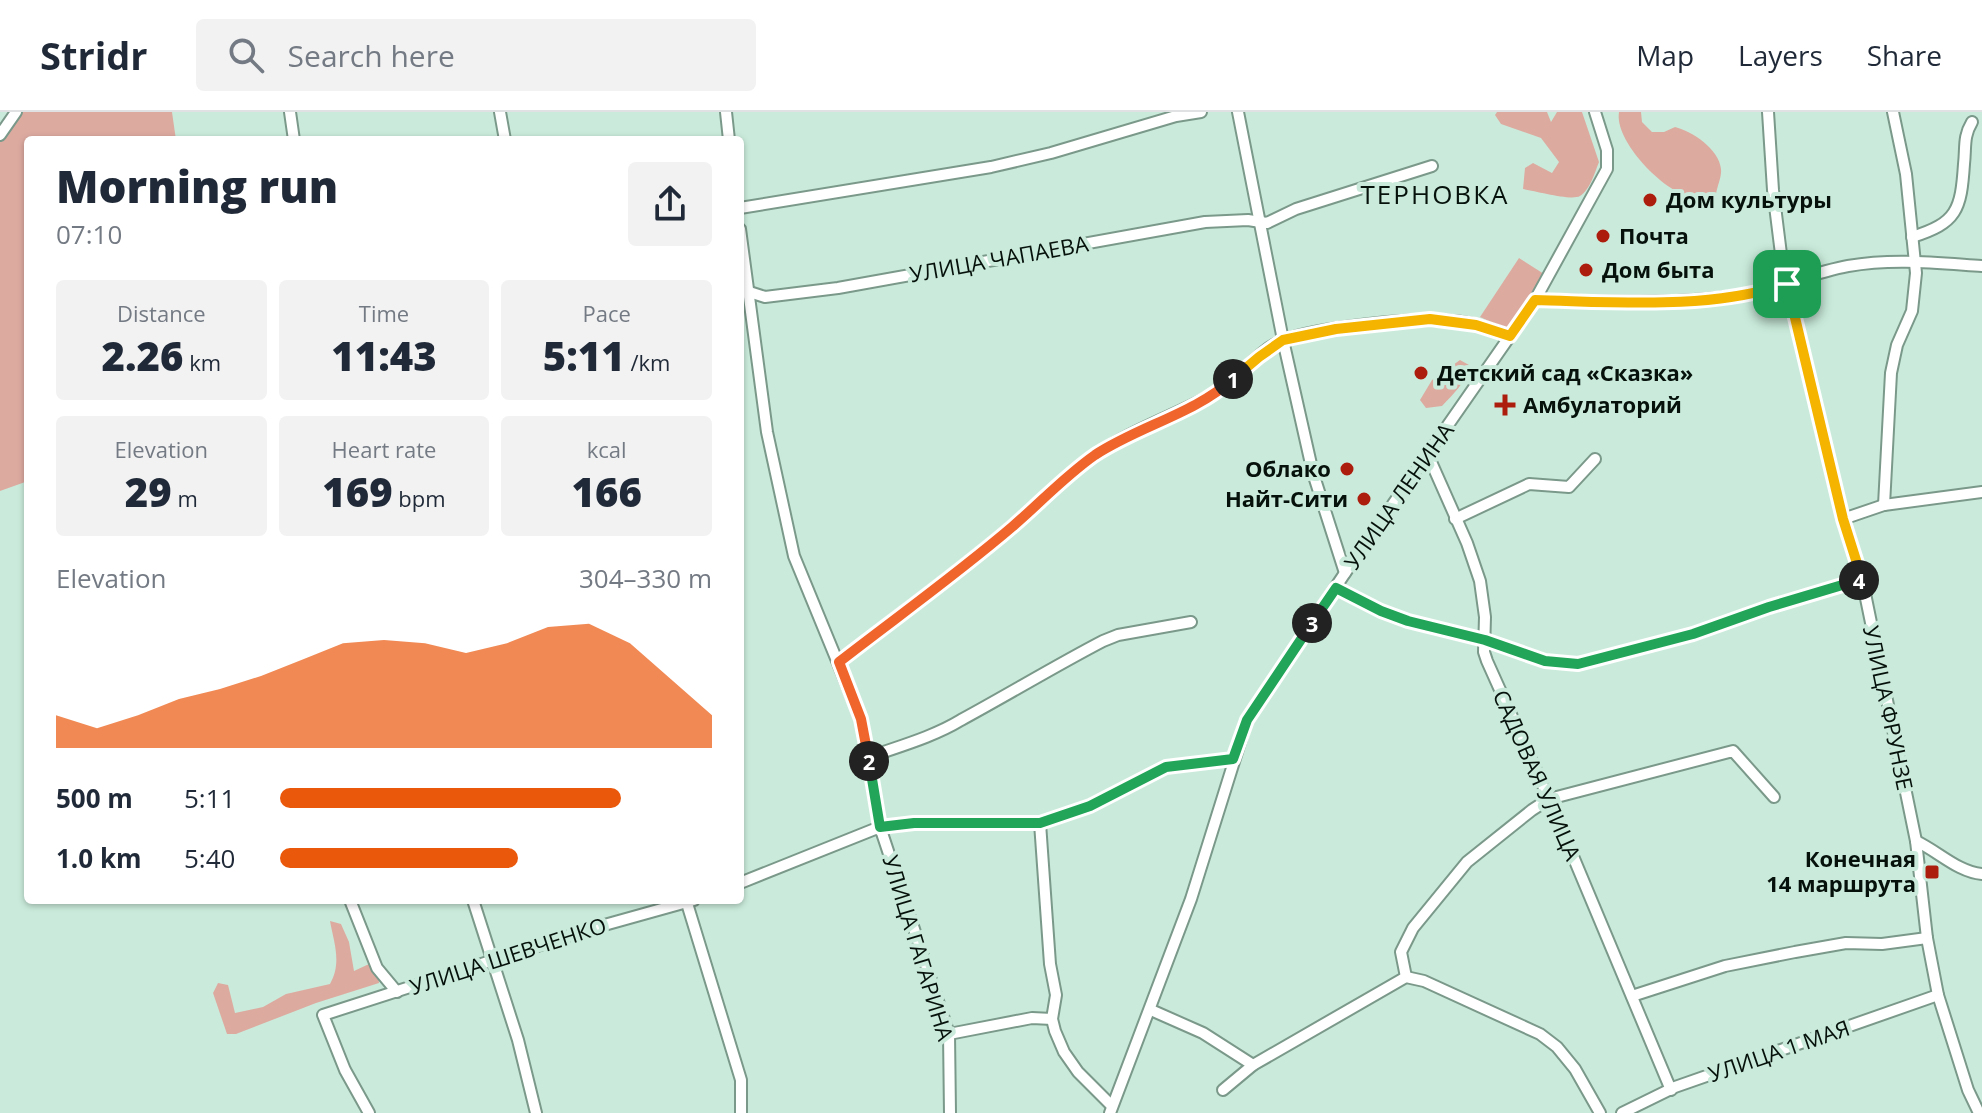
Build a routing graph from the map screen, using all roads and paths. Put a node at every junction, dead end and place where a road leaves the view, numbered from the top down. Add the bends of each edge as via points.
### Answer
1 (16, 112) edge
2 (290, 112) edge
3 (500, 112) edge
4 (726, 112) edge
5 (1201, 112) edge
6 (1238, 112) edge
7 (1595, 112) edge
8 (1768, 112) edge
9 (1893, 112) edge
10 (1972, 122) dead end
11 (0, 135) edge
12 (293, 136) edge
13 (504, 136) edge
14 (729, 136) edge
15 (1432, 166) dead end
16 (744, 207) edge
17 (1258, 224) junction
18 (1912, 237) junction
19 (1915, 262) junction
20 (1982, 266) edge
21 (1787, 284) junction
22 (744, 290) edge
23 (1535, 300) junction
24 (1510, 336) junction
25 (1283, 340) junction
26 (1428, 455) junction
27 (1595, 459) dead end
28 (1982, 492) edge
29 (1884, 505) junction
30 (1455, 519) junction
31 (1843, 519) junction
32 (1345, 573) junction
33 (1862, 579) junction
34 (1336, 588) junction
35 (1191, 622) dead end
36 (1485, 640) junction
37 (839, 662) junction
38 (869, 757) junction
39 (1233, 759) junction
40 (1774, 797) dead end
41 (1549, 799) junction
42 (1040, 823) junction
43 (880, 827) junction
44 (1916, 841) junction
45 (1982, 874) edge
46 (744, 881) edge
47 (352, 904) edge
48 (474, 904) edge
49 (678, 904) edge
50 (690, 904) edge
51 (1927, 938) junction
52 (491, 961) junction
53 (1406, 977) junction
54 (397, 992) junction
55 (1938, 995) junction
56 (1632, 996) junction
57 (1151, 1010) junction
58 (1052, 1019) junction
59 (949, 1034) junction
60 (1253, 1065) junction
61 (1223, 1090) dead end
62 (1671, 1090) junction
63 (1111, 1109) edge
64 (369, 1113) edge
65 (536, 1113) edge
66 (741, 1113) edge
67 (950, 1113) edge
68 (1600, 1113) edge
69 (1622, 1113) edge
70 (1979, 1113) edge

1 - 11 street
2 - 12 street
3 - 13 street
4 - 14 street
5 - 16 street via 991,167
6 - 17 street
7 - 23 street, УЛИЦА ЛЕНИНА via 1607,169
8 - 21 street, УЛИЦА ФРУНЗЕ
9 - 18 street
10 - 18 street via 1964,135 1956,211 1943,226
15 - 17 street
17 - 22 street, УЛИЦА ЧАПАЕВА via 1205,222 838,288 765,297
17 - 25 street
18 - 19 street
19 - 20 street
19 - 21 street via 1845,266
19 - 29 street via 1912,311 1891,373
21 - 23 street via 1692,301
21 - 31 street, УЛИЦА ФРУНЗЕ
22 - 37 street, УЛИЦА ГАГАРИНА via 794,556
23 - 24 street, УЛИЦА ЛЕНИНА
24 - 25 street via 1430,319
24 - 26 street, УЛИЦА ЛЕНИНА
25 - 32 street via 1313,473
25 - 37 street via 1224,388 1095,455
26 - 30 street, САДОВАЯ УЛИЦА
26 - 32 street, УЛИЦА ЛЕНИНА
27 - 30 street via 1569,487 1529,484
28 - 29 street
29 - 31 street
30 - 36 street, САДОВАЯ УЛИЦА via 1480,581
31 - 33 street, УЛИЦА ФРУНЗЕ
32 - 34 street, УЛИЦА ЛЕНИНА
33 - 36 street via 1693,634 1578,664 1545,661
33 - 44 street, УЛИЦА ФРУНЗЕ
34 - 36 street via 1408,621
34 - 39 street, УЛИЦА ЛЕНИНА via 1253,711
35 - 38 street via 1103,641 960,721
36 - 41 street, САДОВАЯ УЛИЦА via 1487,661
37 - 38 street, УЛИЦА ГАГАРИНА
38 - 43 street, УЛИЦА ГАГАРИНА
39 - 42 street via 1166,767 1090,806
39 - 57 street, УЛИЦА ЛЕНИНА
40 - 41 street via 1733,751
41 - 53 street via 1467,862 1413,928 1401,952
41 - 56 street, САДОВАЯ УЛИЦА
42 - 43 street
42 - 58 street via 1056,995
43 - 46 street
43 - 59 street, УЛИЦА ГАГАРИНА
44 - 45 street via 1960,868
44 - 51 street, УЛИЦА ФРУНЗЕ
47 - 54 street via 377,968
48 - 52 street
49 - 52 street, УЛИЦА ШЕВЧЕНКО
50 - 66 street via 741,1080
51 - 55 street, УЛИЦА ФРУНЗЕ
51 - 56 street via 1795,952 1725,966
52 - 54 street, УЛИЦА ШЕВЧЕНКО
52 - 65 street
53 - 60 street
53 - 68 street via 1540,1034 1575,1069
54 - 64 street, УЛИЦА ШЕВЧЕНКО via 323,1015
55 - 62 street, УЛИЦА 1 МАЯ
55 - 70 street, УЛИЦА ФРУНЗЕ
56 - 62 street, САДОВАЯ УЛИЦА
57 - 60 street via 1203,1033
57 - 63 street, УЛИЦА ЛЕНИНА
58 - 59 street
58 - 63 street via 1064,1052
59 - 67 street, УЛИЦА ГАГАРИНА
60 - 61 street
62 - 69 street, УЛИЦА 1 МАЯ

